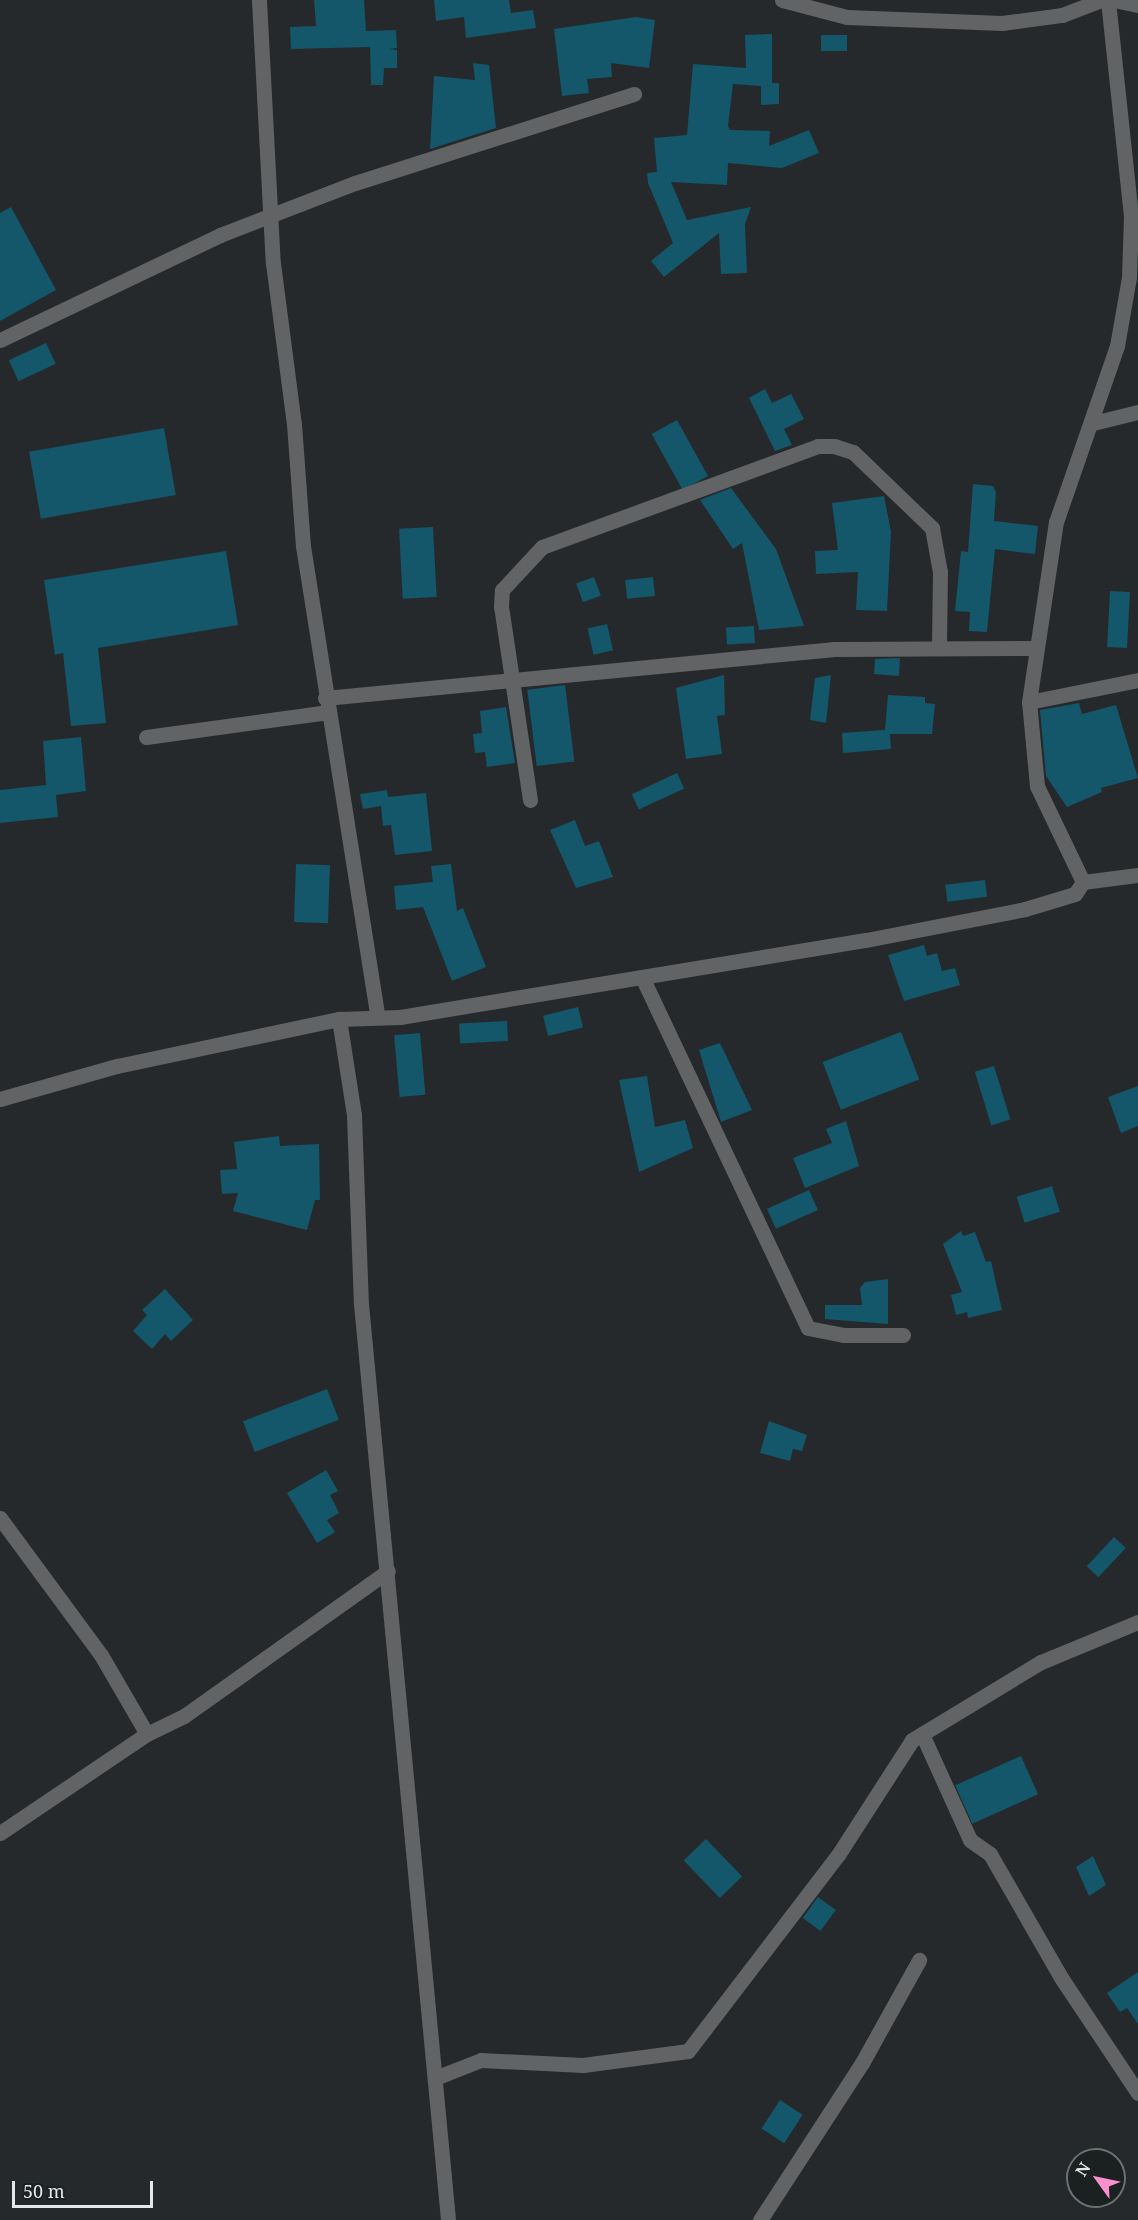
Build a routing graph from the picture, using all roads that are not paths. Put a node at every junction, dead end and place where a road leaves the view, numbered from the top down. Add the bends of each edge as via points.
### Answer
1 (259, 0) edge
2 (782, 0) edge
3 (1101, 0) edge
4 (1108, 0) edge
5 (1114, 0) edge
6 (1138, 5) edge
7 (634, 94) dead end
8 (269, 216) junction
9 (0, 340) edge
10 (1138, 412) edge
11 (1093, 423) junction
12 (939, 645) junction
13 (1036, 648) junction
14 (508, 676) junction
15 (1138, 680) edge
16 (1029, 702) junction
17 (326, 705) junction
18 (146, 737) dead end
19 (530, 800) dead end
20 (1138, 875) edge
21 (1083, 882) junction
22 (642, 977) junction
23 (377, 1015) junction
24 (339, 1019) junction
25 (0, 1099) edge
26 (903, 1335) dead end
27 (0, 1518) edge
28 (388, 1571) junction
29 (1138, 1622) edge
30 (147, 1734) junction
31 (922, 1734) junction
32 (0, 1833) edge
33 (919, 1960) dead end
34 (435, 2078) junction
35 (1138, 2093) edge
36 (448, 2220) edge
37 (760, 2220) edge

1 - 8 street
2 - 3 street via 847,18 1002,22 1062,15
4 - 11 street via 1131,226 1117,346
5 - 6 street
7 - 8 street via 355,183
8 - 9 street
8 - 17 street via 303,546
10 - 11 street
11 - 13 street via 1056,522
12 - 13 street
12 - 14 street
12 - 14 street via 940,572 932,528 853,452 818,446 542,547 502,590
13 - 16 street
14 - 17 street
14 - 19 street
15 - 16 street
16 - 21 street via 1037,786
17 - 18 street
17 - 23 street
20 - 21 street
21 - 22 street via 1075,894 1025,909
22 - 23 street via 400,1017
22 - 26 street via 808,1328 844,1335
23 - 24 street
24 - 25 street via 117,1066
24 - 28 street via 354,1115 361,1304
27 - 30 street via 100,1655
28 - 30 street via 184,1716
28 - 34 street
29 - 31 street via 1041,1662
30 - 32 street
31 - 34 street via 894,1764 838,1855 688,2051 583,2065 481,2060
31 - 35 street via 970,1840 990,1854 1062,1979
33 - 37 street via 862,2063
34 - 36 street

